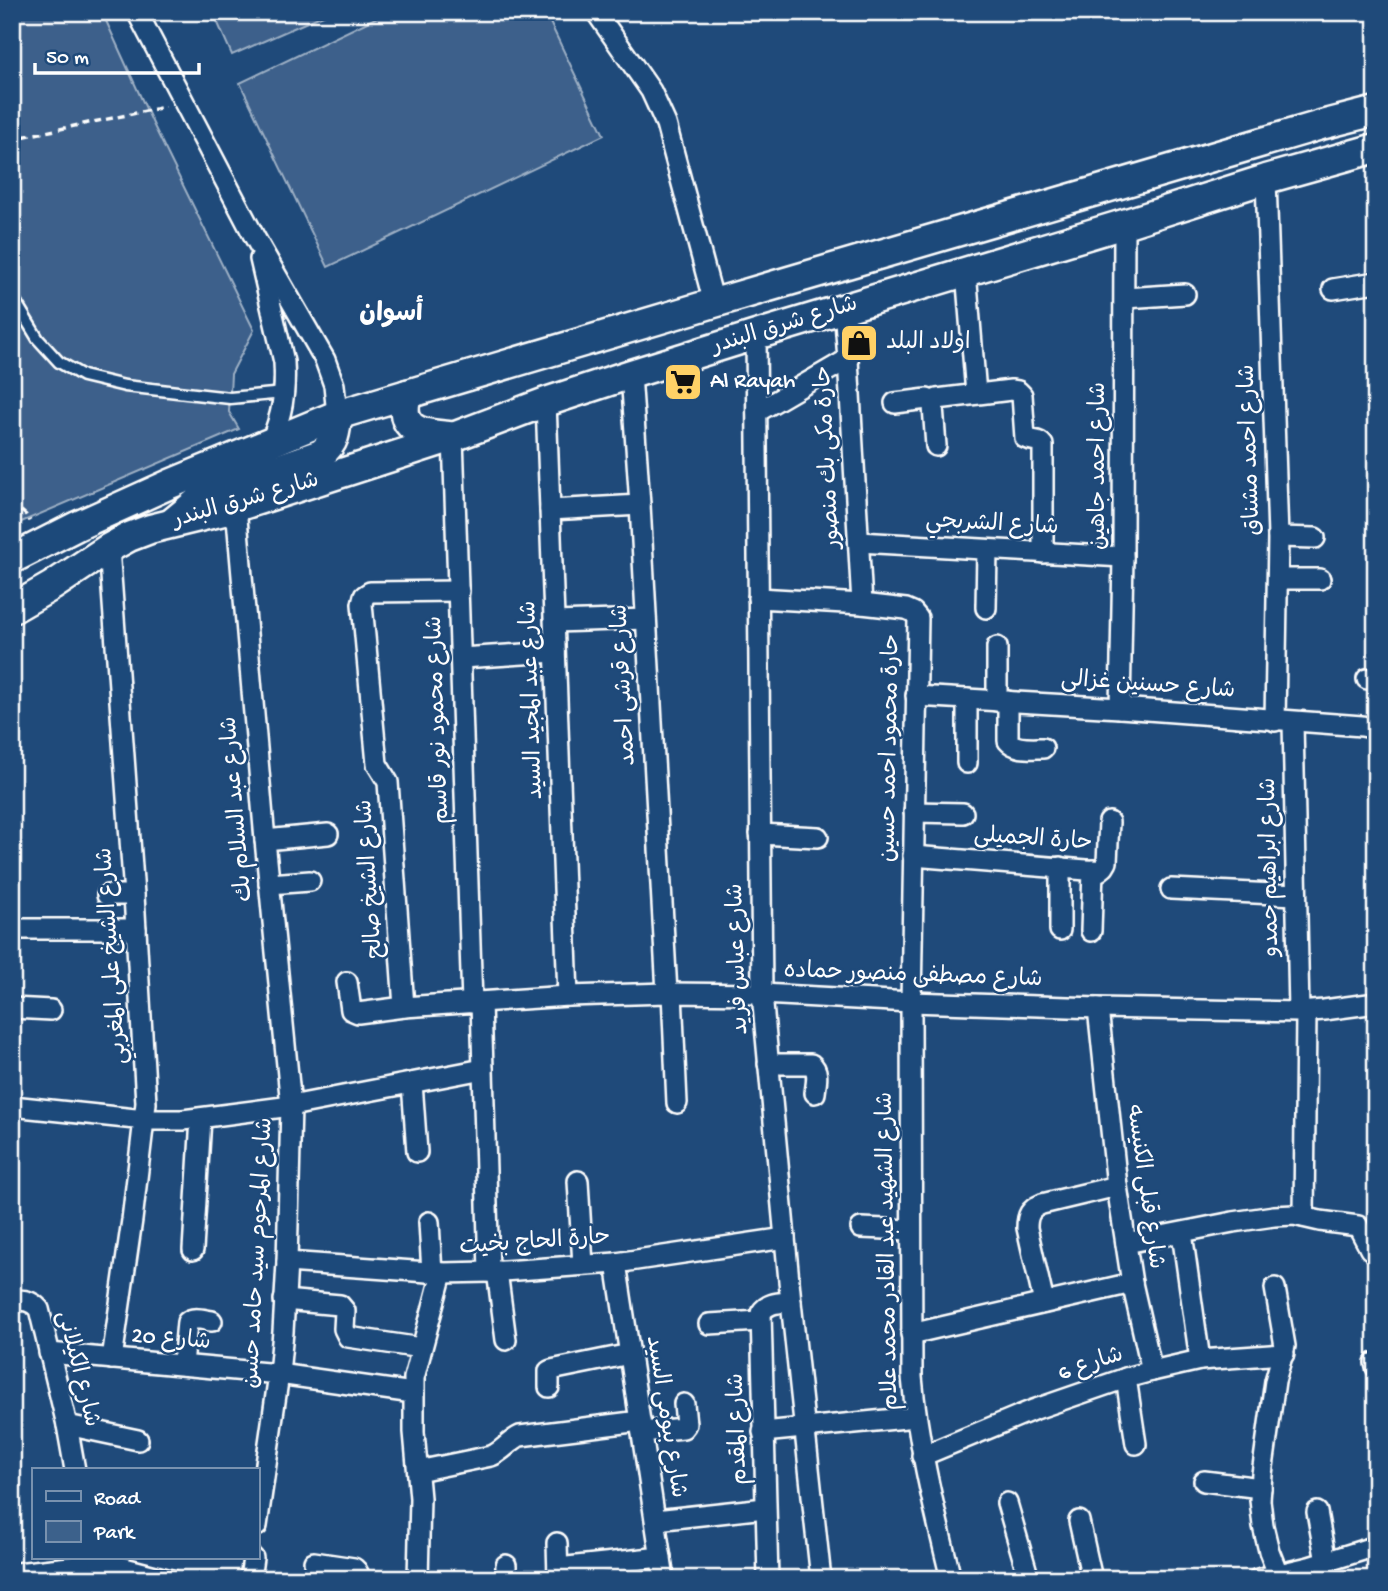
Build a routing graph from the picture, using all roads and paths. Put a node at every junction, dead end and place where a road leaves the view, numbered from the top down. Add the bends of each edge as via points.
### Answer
1 (137, 12) edge
2 (596, 12) edge
3 (185, 103) junction
4 (1376, 111) edge
5 (12, 139) edge
6 (1376, 148) edge
7 (1266, 179) junction
8 (1124, 223) junction
9 (255, 238) junction
10 (966, 271) junction
11 (1376, 282) edge
12 (1333, 289) dead end
13 (1185, 294) dead end
14 (12, 296) edge
15 (1125, 298) junction
16 (714, 303) junction
17 (844, 308) junction
18 (756, 335) junction
19 (848, 359) junction
20 (631, 374) junction
21 (285, 393) junction
22 (407, 394) junction
23 (976, 394) junction
24 (546, 402) junction
25 (934, 402) junction
26 (895, 403) dead end
27 (757, 412) junction
28 (337, 415) junction
29 (453, 437) junction
30 (270, 444) junction
31 (936, 446) dead end
32 (640, 505) junction
33 (236, 507) junction
34 (550, 510) junction
35 (173, 522) junction
36 (77, 526) junction
37 (1278, 537) junction
38 (1315, 538) dead end
39 (859, 542) junction
40 (109, 548) junction
41 (987, 550) junction
42 (1043, 553) junction
43 (1123, 557) junction
44 (12, 558) edge
45 (12, 577) edge
46 (1278, 579) junction
47 (1320, 579) dead end
48 (459, 591) junction
49 (758, 598) junction
50 (862, 604) junction
51 (986, 607) dead end
52 (12, 609) edge
53 (646, 619) junction
54 (555, 622) junction
55 (997, 647) dead end
56 (555, 652) junction
57 (461, 658) junction
58 (916, 696) junction
59 (967, 699) junction
60 (1002, 701) junction
61 (1120, 708) junction
62 (1284, 721) junction
63 (1376, 729) edge
64 (1043, 748) dead end
65 (967, 763) dead end
66 (914, 811) junction
67 (963, 813) dead end
68 (1110, 822) dead end
69 (328, 834) dead end
70 (760, 834) junction
71 (818, 836) dead end
72 (265, 840) junction
73 (913, 856) junction
74 (1060, 867) junction
75 (1093, 870) junction
76 (310, 881) dead end
77 (269, 884) junction
78 (1171, 889) dead end
79 (107, 895) dead end
80 (134, 895) junction
81 (1296, 895) junction
82 (12, 929) edge
83 (136, 929) junction
84 (1060, 930) dead end
85 (1091, 931) dead end
86 (347, 982) dead end
87 (669, 993) junction
88 (762, 994) junction
89 (569, 996) junction
90 (477, 1002) junction
91 (911, 1002) junction
92 (1376, 1003) edge
93 (404, 1007) junction
94 (12, 1008) edge
95 (1098, 1008) junction
96 (51, 1010) dead end
97 (1302, 1012) junction
98 (768, 1064) junction
99 (483, 1069) junction
100 (412, 1083) junction
101 (815, 1093) dead end
102 (677, 1103) dead end
103 (12, 1106) edge
104 (291, 1107) junction
105 (201, 1118) junction
106 (145, 1120) junction
107 (417, 1152) dead end
108 (578, 1181) dead end
109 (1117, 1186) junction
110 (1304, 1217) junction
111 (429, 1222) dead end
112 (861, 1228) dead end
113 (911, 1230) junction
114 (1182, 1233) junction
115 (785, 1238) junction
116 (1126, 1243) junction
117 (192, 1250) dead end
118 (1376, 1253) edge
119 (287, 1262) junction
120 (616, 1263) junction
121 (583, 1265) junction
122 (493, 1272) junction
123 (437, 1273) junction
124 (1132, 1283) junction
125 (1275, 1288) dead end
126 (12, 1300) edge
127 (285, 1300) junction
128 (791, 1302) junction
129 (1044, 1303) junction
130 (212, 1321) dead end
131 (760, 1321) junction
132 (709, 1324) dead end
133 (911, 1334) junction
134 (506, 1340) dead end
135 (421, 1348) junction
136 (50, 1353) junction
137 (630, 1354) junction
138 (1284, 1354) junction
139 (113, 1359) junction
140 (1200, 1360) junction
141 (183, 1365) junction
142 (1152, 1371) junction
143 (279, 1374) junction
144 (1126, 1378) junction
145 (550, 1387) dead end
146 (413, 1393) junction
147 (684, 1404) dead end
148 (916, 1417) junction
149 (67, 1425) junction
150 (641, 1427) junction
151 (805, 1427) junction
152 (763, 1432) junction
153 (138, 1440) dead end
154 (1136, 1444) dead end
155 (922, 1456) junction
156 (75, 1468) edge
157 (418, 1471) junction
158 (1204, 1481) dead end
159 (1261, 1488) junction
160 (1007, 1503) dead end
161 (765, 1508) junction
162 (259, 1512) edge
163 (1317, 1512) dead end
164 (656, 1520) junction
165 (1079, 1521) dead end
166 (557, 1543) dead end
167 (1376, 1546) edge
168 (661, 1557) junction
169 (253, 1560) edge
170 (314, 1562) dead end
171 (1326, 1562) junction
172 (85, 1566) edge
173 (115, 1571) edge
174 (12, 1572) edge
175 (558, 1573) edge
176 (1279, 1576) edge
177 (173, 1579) edge
178 (250, 1579) edge
179 (361, 1579) edge
180 (418, 1579) edge
181 (664, 1579) edge
182 (768, 1579) edge
183 (821, 1579) edge
184 (951, 1579) edge
185 (1029, 1579) edge
186 (1092, 1579) edge
187 (1258, 1579) edge

1 - 3 street
2 - 16 street via 651,91 666,124
3 - 5 path
3 - 9 street
4 - 16 main road, شارع شرق البندر
6 - 7 main road, شارع شرق البندر
7 - 8 main road, شارع شرق البندر
7 - 37 street, شارع احمد مشناق
8 - 10 main road, شارع شرق البندر
8 - 15 street, شارع احمد جاهين
9 - 21 street via 284,362
9 - 28 street via 325,360
10 - 17 main road, شارع شرق البندر
10 - 23 street
11 - 12 street
13 - 15 street
14 - 21 lane via 38,339 60,362 83,376 125,386 230,398
15 - 43 street, شارع احمد جاهين
16 - 22 main road, شارع شرق البندر
17 - 18 main road, شارع شرق البندر
17 - 19 street, حارة مكى بك منصور
18 - 20 main road, شارع شرق البندر
18 - 27 street, شارع عباس فريد
19 - 27 street
19 - 39 street, حارة مكى بك منصور
20 - 24 main road, شارع شرق البندر
20 - 32 street, شارع قرشى احمد
21 - 30 street
22 - 28 main road, شارع شرق البندر
22 - 29 main road via 405,416 410,425 419,432
23 - 25 street
23 - 42 street via 1011,390 1022,395 1025,438 1043,445
24 - 29 main road, شارع شرق البندر
24 - 34 street, شارع عبد المجيد السيد
25 - 26 street
25 - 31 street
27 - 49 street, شارع عباس فريد
28 - 30 main road, شارع شرق البندر
28 - 35 main road via 336,434 321,454 208,493
29 - 33 main road, شارع شرق البندر
29 - 48 street, شارع محمود نور قاسم
30 - 36 main road, شارع شرق البندر
32 - 34 street
32 - 53 street, شارع قرشى احمد
33 - 35 main road, شارع شرق البندر
33 - 72 street, شارع عبد السلام بك
34 - 54 street, شارع عبد المجيد السيد
35 - 40 main road, شارع شرق البندر
36 - 44 main road, شارع شرق البندر
36 - 45 main road via 50,556
37 - 38 street
37 - 46 street, شارع احمد مشناق
39 - 41 street, شارع الشربجي
39 - 50 street, حارة مكى بك منصور
40 - 52 main road, شارع شرق البندر
40 - 80 street, شارع الشيخ على المغربي
41 - 42 street, شارع الشربجي
41 - 51 street
42 - 43 street, شارع الشربجي
43 - 61 street, شارع احمد جاهين
46 - 47 street
46 - 62 street, شارع احمد مشناق
48 - 57 street, شارع محمود نور قاسم
48 - 93 street, شارع الشيخ صالح via 370,592 362,604 377,764 388,782
49 - 50 street, حارة محمود احمد حسين
49 - 70 street, شارع عباس فريد
50 - 58 street, حارة محمود احمد حسين via 905,609 918,618
53 - 54 street
53 - 87 street, شارع قرشى احمد
54 - 56 street, شارع عبد المجيد السيد
55 - 60 street
56 - 57 street
56 - 89 street, شارع عبد المجيد السيد
57 - 90 street, شارع محمود نور قاسم
58 - 59 street, شارع حسنين غزالى
58 - 66 street, حارة محمود احمد حسين
59 - 60 street, شارع حسنين غزالى
59 - 65 street
60 - 61 street, شارع حسنين غزالى
60 - 64 street via 1011,745
61 - 62 street, شارع حسنين غزالى
62 - 63 street, شارع حسنين غزالى
62 - 81 street, شارع ابراهيم حمدو
66 - 67 street
66 - 73 street, حارة محمود احمد حسين
68 - 75 street, حارة الجميلى via 1107,862 1099,871
69 - 72 street
70 - 71 street
70 - 88 street, شارع عباس فريد
72 - 77 street, شارع عبد السلام بك
73 - 74 street, حارة الجميلى
73 - 91 street, حارة محمود احمد حسين
74 - 75 street, حارة الجميلى
74 - 84 street
75 - 85 street
76 - 77 street
77 - 104 street, شارع عبد السلام بك
78 - 81 street
79 - 80 street
80 - 83 street, شارع الشيخ على المغربي
81 - 97 street, شارع ابراهيم حمدو
82 - 83 street
83 - 106 street, شارع الشيخ على المغربي
86 - 93 street, شارع مصطفى منصور حماده via 349,1006 354,1012
87 - 88 street, شارع مصطفى منصور حماده
87 - 89 street, شارع مصطفى منصور حماده
87 - 102 street, شارع قرشى احمد
88 - 91 street, شارع مصطفى منصور حماده
88 - 98 street, شارع عباس فريد
89 - 90 street, شارع مصطفى منصور حماده
90 - 93 street, شارع مصطفى منصور حماده
90 - 99 street, شارع محمود نور قاسم
91 - 95 street, شارع مصطفى منصور حماده
91 - 113 street, شارع الشهيد عبد القادر محمد علام
92 - 97 street, شارع مصطفى منصور حماده
94 - 96 street
95 - 97 street, شارع مصطفى منصور حماده
95 - 109 street, شارع قبلى الكنيسه
97 - 110 street, شارع ابراهيم حمدو
98 - 101 street via 814,1066
98 - 115 street, شارع عباس فريد
99 - 100 street
99 - 122 street, شارع محمود نور قاسم
100 - 104 street
100 - 107 street
103 - 106 street
104 - 105 street
104 - 119 street, شارع المرحوم سيد حامد حسن
105 - 106 street
105 - 117 street
106 - 139 street, شارع الشيخ على المغربي
108 - 121 street
109 - 116 street, شارع قبلى الكنيسه
109 - 129 street via 1032,1208 1027,1228
110 - 114 street via 1253,1219
110 - 118 street via 1358,1226
111 - 123 street
112 - 113 street
113 - 133 street, شارع الشهيد عبد القادر محمد علام
114 - 116 street
114 - 140 street
115 - 120 street, حارة الحاج بخيت
115 - 128 street, شارع عباس فريد
116 - 124 street, شارع قبلى الكنيسه
119 - 123 street, حارة الحاج بخيت
119 - 127 street, شارع المرحوم سيد حامد حسن
120 - 121 street, حارة الحاج بخيت
120 - 137 street, شارع بيومى السيد
121 - 122 street, حارة الحاج بخيت
122 - 123 street, حارة الحاج بخيت
122 - 134 street, شارع محمود نور قاسم
123 - 135 street
124 - 129 street
124 - 142 street, شارع قبلى الكنيسه
125 - 138 street
126 - 136 street, شارع الكيلانى via 27,1300 39,1309
127 - 135 street via 340,1305 348,1337
127 - 143 street, شارع المرحوم سيد حامد حسن
128 - 131 street via 765,1307
128 - 151 street, شارع عباس فريد
129 - 133 street
130 - 141 street via 187,1322
131 - 132 street
131 - 152 street, شارع المقدم
133 - 148 street, شارع الشهيد عبد القادر محمد علام
135 - 146 street
136 - 139 street, شارع 20
136 - 149 street, شارع الكيلانى
137 - 145 street via 551,1370
137 - 150 street, شارع بيومى السيد
138 - 140 street, شارع 6
138 - 159 street via 1275,1381
139 - 141 street, شارع 20
140 - 142 street, شارع 6
141 - 143 street, شارع 20
142 - 144 street, شارع 6
143 - 146 street, شارع 20
143 - 162 street, شارع المرحوم سيد حامد حسن
144 - 154 street
144 - 155 street, شارع 6
146 - 157 street
147 - 150 street via 683,1428
148 - 151 street
148 - 155 street, شارع الشهيد عبد القادر محمد علام
149 - 153 street
149 - 156 street, شارع الكيلانى
150 - 157 street via 520,1436 497,1454
150 - 164 street, شارع بيومى السيد
151 - 152 street
151 - 183 street, شارع عباس فريد
152 - 161 street, شارع المقدم
155 - 184 street, شارع الشهيد عبد القادر محمد علام
157 - 180 street
158 - 159 street
159 - 176 street via 1263,1526
160 - 185 street
161 - 164 street
161 - 182 street, شارع المقدم
163 - 171 street
164 - 168 street, شارع بيومى السيد
165 - 186 street
166 - 175 street
167 - 171 street
168 - 175 street
168 - 181 street, شارع بيومى السيد
169 - 178 street
170 - 179 street via 354,1568
171 - 176 street
172 - 173 street
172 - 174 street
173 - 177 street
176 - 187 street

